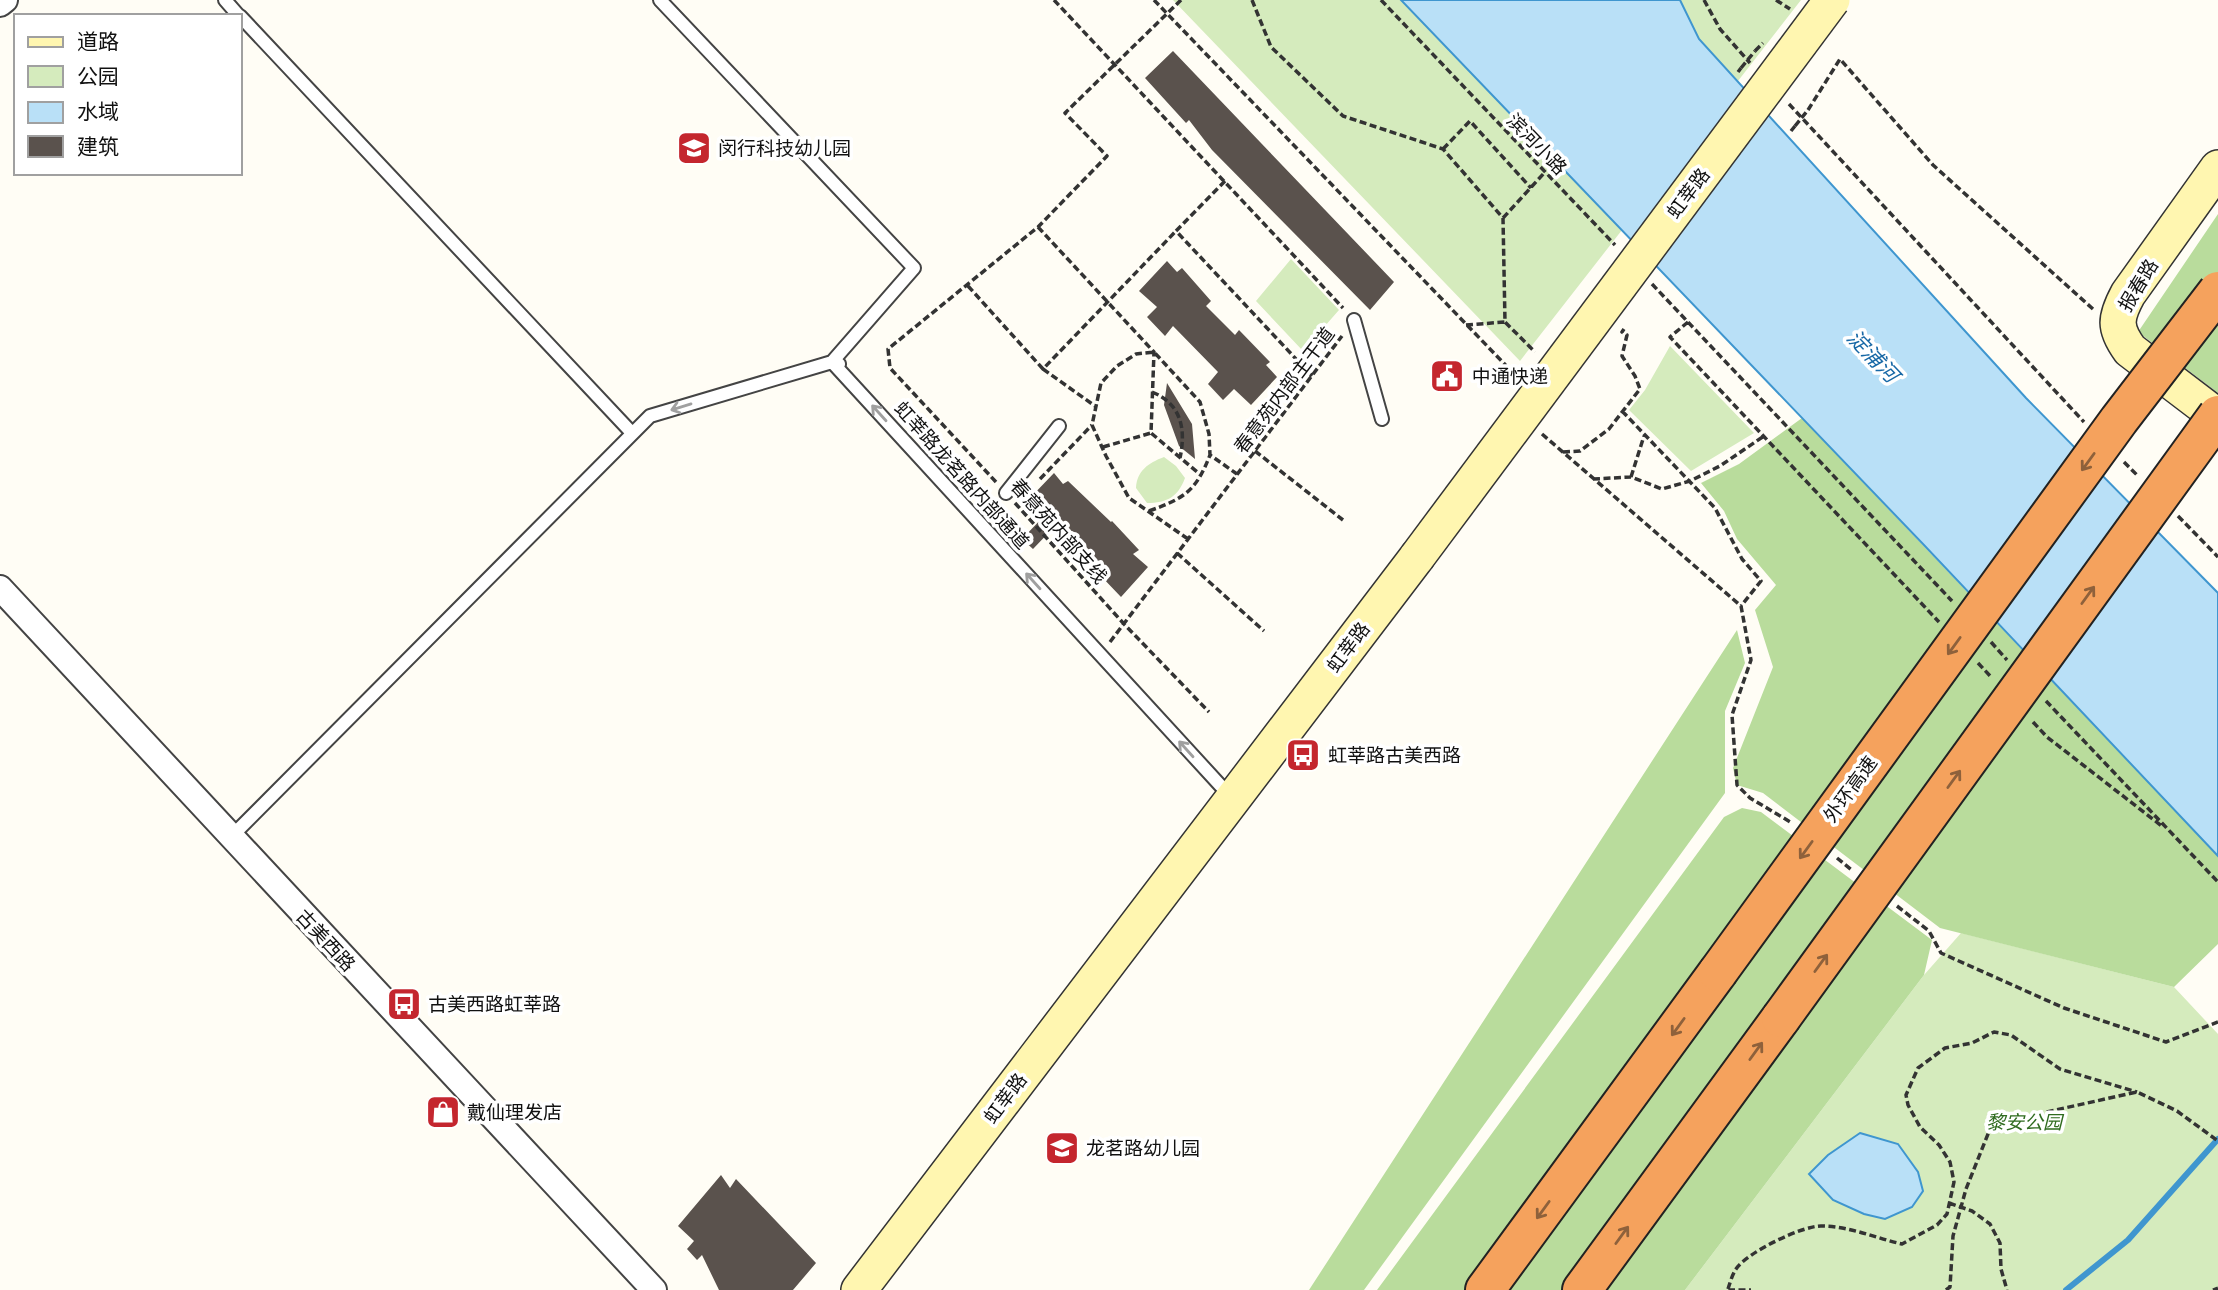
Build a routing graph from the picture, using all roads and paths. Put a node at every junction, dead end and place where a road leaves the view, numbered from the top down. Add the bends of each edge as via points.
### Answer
1 (5, 0) edge
2 (225, 0) edge
3 (660, 0) edge
4 (1054, 0) edge
5 (1154, 0) edge
6 (1252, 0) edge
7 (1381, 0) edge
8 (1704, 0) edge
9 (1776, 0) edge
10 (1832, 0) edge
11 (1179, 2) edge
12 (0, 4) edge
13 (1167, 13) junction
14 (1795, 13) dead end
15 (238, 14) edge
16 (242, 18) edge
17 (1755, 51) dead end
18 (1751, 63) dead end
19 (1116, 64) junction
20 (1739, 70) dead end
21 (1783, 98) dead end
22 (1791, 131) dead end
23 (1443, 149) junction
24 (2218, 168) edge
25 (1545, 172) junction
26 (1225, 181) junction
27 (1531, 188) junction
28 (1503, 218) junction
29 (1038, 228) junction
30 (1176, 231) junction
31 (1618, 249) dead end
32 (2218, 269) edge
33 (1646, 278) dead end
34 (968, 286) junction
35 (2218, 291) edge
36 (1107, 303) junction
37 (1354, 320) junction
38 (1505, 322) junction
39 (1688, 323) junction
40 (2117, 323) junction
41 (1466, 324) junction
42 (1627, 335) dead end
43 (1154, 352) junction
44 (1544, 360) junction
45 (839, 364) junction
46 (1043, 369) junction
47 (1312, 376) junction
48 (1525, 386) junction
49 (1152, 392) junction
50 (1095, 407) junction
51 (1622, 411) junction
52 (2218, 416) edge
53 (1382, 419) dead end
54 (2105, 424) junction
55 (2218, 424) edge
56 (1092, 425) junction
57 (1059, 426) dead end
58 (632, 433) junction
59 (1151, 433) junction
60 (1645, 434) junction
61 (1764, 436) junction
62 (1102, 447) junction
63 (1255, 451) junction
64 (1563, 452) dead end
65 (1210, 455) junction
66 (1180, 458) junction
67 (2121, 459) dead end
68 (2180, 468) junction
69 (1237, 474) junction
70 (1202, 477) junction
71 (1631, 477) junction
72 (2140, 478) dead end
73 (1593, 479) dead end
74 (1690, 481) junction
75 (1035, 484) dead end
76 (1006, 492) junction
77 (2169, 508) dead end
78 (1149, 511) junction
79 (1343, 520) dead end
80 (1188, 539) junction
81 (1177, 553) junction
82 (2218, 557) edge
83 (0, 588) edge
84 (1392, 590) junction
85 (1954, 603) dead end
86 (1741, 606) dead end
87 (1124, 624) junction
88 (1943, 626) dead end
89 (1264, 631) dead end
90 (1982, 633) dead end
91 (1100, 655) junction
92 (1971, 656) dead end
93 (2011, 663) dead end
94 (2000, 686) dead end
95 (2039, 693) dead end
96 (1209, 712) dead end
97 (2028, 716) dead end
98 (1232, 799) junction
99 (2172, 834) junction
100 (231, 837) junction
101 (2218, 883) edge
102 (2137, 1092) junction
103 (2218, 1141) edge
104 (1949, 1202) junction
105 (1961, 1206) junction
106 (653, 1290) edge
107 (859, 1290) edge
108 (1485, 1290) edge
109 (1582, 1290) edge
110 (1727, 1290) edge
111 (1751, 1290) edge
112 (1946, 1290) edge
113 (2007, 1290) edge

1 - 12 street
2 - 15 lane
3 - 45 lane via 914,268
4 - 19 path, 春意苑内部主干道
5 - 13 path
6 - 23 path via 1271,47 1343,116
7 - 25 path, 滨河小路
8 - 18 path via 1720,29
9 - 14 path
10 - 84 street, 虹莘路, bridge
11 - 13 path
13 - 19 path
13 - 41 path
16 - 58 lane
17 - 20 path, bridge
19 - 26 path, 春意苑内部主干道
19 - 29 path via 1065,113 1108,156
21 - 54 path
22 - 40 path, bridge via 1840,59 1933,165 2091,309
23 - 27 path via 1470,121
23 - 28 path
24 - 40 street, 报春路 via 2128,294
25 - 27 path
25 - 31 path, 滨河小路
26 - 30 path
26 - 37 path, 春意苑内部主干道
27 - 28 path
28 - 38 path
29 - 34 path
29 - 36 path
30 - 36 path
30 - 47 path
32 - 54 highway, bridge
33 - 39 path
34 - 46 path
34 - 76 path, 春意苑内部支线 via 888,349 890,368
35 - 54 highway, 外环高速, bridge
36 - 43 path
36 - 46 path
37 - 47 path, 春意苑内部主干道
37 - 53 lane
38 - 41 path
38 - 44 path
39 - 61 path via 1670,337
39 - 85 path
40 - 52 street, 报春路 via 2130,350
41 - 48 path
42 - 51 path via 1622,356 1640,389
43 - 49 path
43 - 50 path via 1136,354 1117,366 1101,383
43 - 65 path via 1200,402
44 - 48 street
44 - 84 street via 1612,272 1618,267 1634,282 1428,567
45 -> 58 lane via 650,416
91 -> 45 lane, 虹莘路龙茗路内部通道
46 - 50 path
47 - 63 path, 春意苑内部主干道
48 - 84 street via 1405,547
49 - 59 path
49 - 66 path via 1166,399 1179,418 1184,436
50 - 56 path
51 - 60 path
51 - 64 path via 1609,429 1580,451
52 - 68 highway, bridge
54 -> 108 highway, 外环高速, bridge via 1718,972
55 - 68 highway, bridge
56 - 62 path
56 - 75 path
57 - 76 lane
58 - 100 lane
59 - 62 path
59 - 66 path
60 - 71 path
60 - 74 path
61 - 74 path
61 - 88 path
62 - 78 path via 1129,498
63 - 69 path, 春意苑内部主干道
63 - 79 path
65 - 69 path
65 - 70 path
66 - 70 path
67 - 72 path
109 -> 68 highway, bridge
69 - 80 path, 春意苑内部主干道
70 - 78 path via 1186,494
71 - 73 path
71 - 74 path via 1662,489
74 - 86 path via 1715,508 1742,559 1761,581
76 - 87 path, 春意苑内部支线
77 - 82 path
78 - 80 path
80 - 81 path, 春意苑内部主干道
81 - 87 path, 春意苑内部主干道
81 - 89 path
83 - 100 street, 古美西路
84 - 98 street, 虹莘路
87 - 91 path, 春意苑内部主干道
87 - 96 path, 春意苑内部支线
90 - 93 path
98 -> 91 lane, 虹莘路龙茗路内部通道
92 - 94 path
95 - 99 path
97 - 99 path via 2047,737
98 - 107 street, 虹莘路
99 - 101 path
100 - 106 street, 古美西路
102 - 103 path via 2177,1111
102 - 104 path via 2060,1069 2011,1035 1994,1031 1972,1043 1945,1048 1918,1068 1906,1095 1920,1126 1950,1162 1954,1182
102 - 105 path via 1992,1124
104 - 105 path
104 - 110 path via 1937,1225 1902,1244 1843,1227 1818,1225 1791,1235 1749,1256 1736,1268
105 - 112 path via 1952,1236 1950,1287
105 - 113 path via 1990,1224 2000,1243
110 - 111 path

